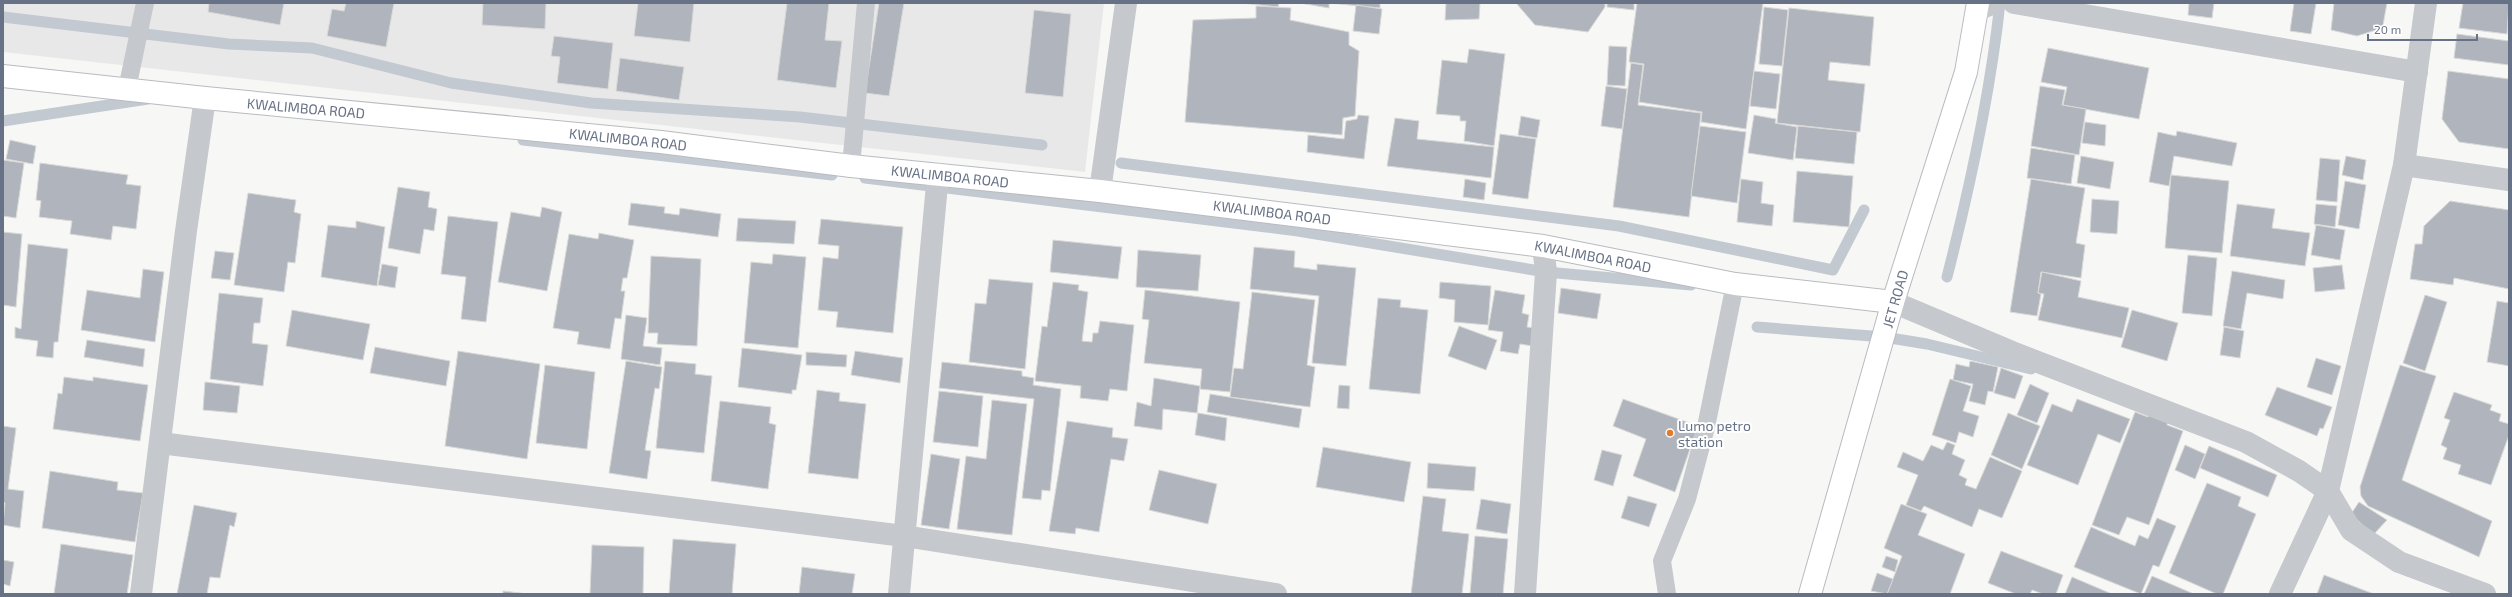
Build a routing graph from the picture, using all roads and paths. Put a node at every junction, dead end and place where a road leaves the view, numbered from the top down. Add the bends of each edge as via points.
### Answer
1 (145, 3) edge
2 (866, 3) edge
3 (1126, 3) edge
4 (2014, 3) edge
5 (2426, 3) edge
6 (1983, 5) edge
7 (2417, 72) junction
8 (3, 76) edge
9 (127, 89) junction
10 (205, 98) junction
11 (2404, 165) junction
12 (851, 166) junction
13 (938, 174) junction
14 (2509, 180) edge
15 (1100, 191) junction
16 (1543, 246) junction
17 (1735, 284) junction
18 (1893, 302) junction
19 (160, 443) junction
20 (2328, 491) junction
21 (904, 536) junction
22 (1222, 589) edge
23 (141, 594) edge
24 (900, 594) edge
25 (1276, 594) edge
26 (1525, 594) edge
27 (1667, 594) edge
28 (1810, 594) edge
29 (2280, 594) edge
30 (2485, 594) edge

1 - 9 lane
2 - 12 lane
3 - 15 street
4 - 7 street
5 - 7 street
6 - 18 street, JET ROAD via 1966,72
7 - 11 street
8 - 9 street, KWALIMBOA ROAD
9 - 10 street, KWALIMBOA ROAD
10 - 12 street, KWALIMBOA ROAD via 661,142
10 - 19 street
11 - 14 street
11 - 20 street
12 - 13 street, KWALIMBOA ROAD
13 - 15 street, KWALIMBOA ROAD
13 - 21 street
15 - 16 street, KWALIMBOA ROAD
16 - 17 street, KWALIMBOA ROAD
16 - 26 street via 1546,272
17 - 18 street, KWALIMBOA ROAD
17 - 27 lane via 1706,427 1689,492 1662,561
18 - 20 street via 2012,352 2246,442 2299,471
18 - 28 street, JET ROAD
19 - 21 street
19 - 23 street
20 - 29 street
20 - 30 street via 2351,530 2399,562
21 - 22 street
21 - 24 street
22 - 25 street

